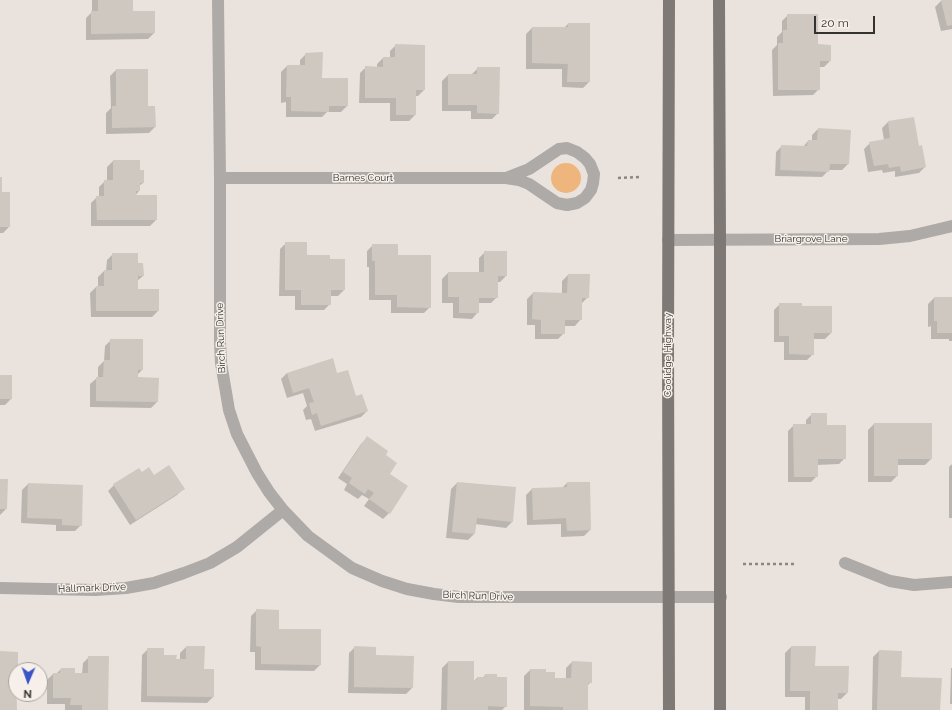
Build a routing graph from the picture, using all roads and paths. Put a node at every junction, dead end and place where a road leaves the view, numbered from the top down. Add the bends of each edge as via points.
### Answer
1 (218, 0) edge
2 (669, 0) edge
3 (719, 0) edge
4 (639, 177) dead end
5 (220, 178) junction
6 (506, 178) junction
7 (618, 178) dead end
8 (952, 226) edge
9 (668, 240) junction
10 (720, 240) junction
11 (283, 510) junction
12 (845, 562) dead end
13 (743, 564) dead end
14 (795, 564) dead end
15 (952, 582) edge
16 (0, 588) edge
17 (670, 596) junction
18 (720, 597) junction
19 (669, 710) edge
20 (720, 710) edge

1 - 5 street, Birch Run Drive
2 - 9 main road, Coolidge Highway
3 - 10 main road
4 - 7 path
5 - 6 street, Barnes Court
5 - 11 street, Birch Run Drive via 220,343 224,387 235,428 247,455
6 - 6 street, Barnes Court via 529,184 557,203 567,205 585,198 591,190 594,174 584,158 567,148 559,149 529,169
8 - 10 street, Briargrove Lane via 910,236 879,239
9 - 10 street, Briargrove Lane
9 - 17 main road, Coolidge Highway
10 - 18 main road
11 - 16 street, Hallmark Drive via 237,547 210,563 154,583 95,590
11 - 17 street, Birch Run Drive via 308,536 352,568 407,589 459,597
12 - 15 street via 890,581 914,585
13 - 14 path
17 - 18 street, Birch Run Drive
17 - 19 main road, Coolidge Highway
18 - 20 main road

